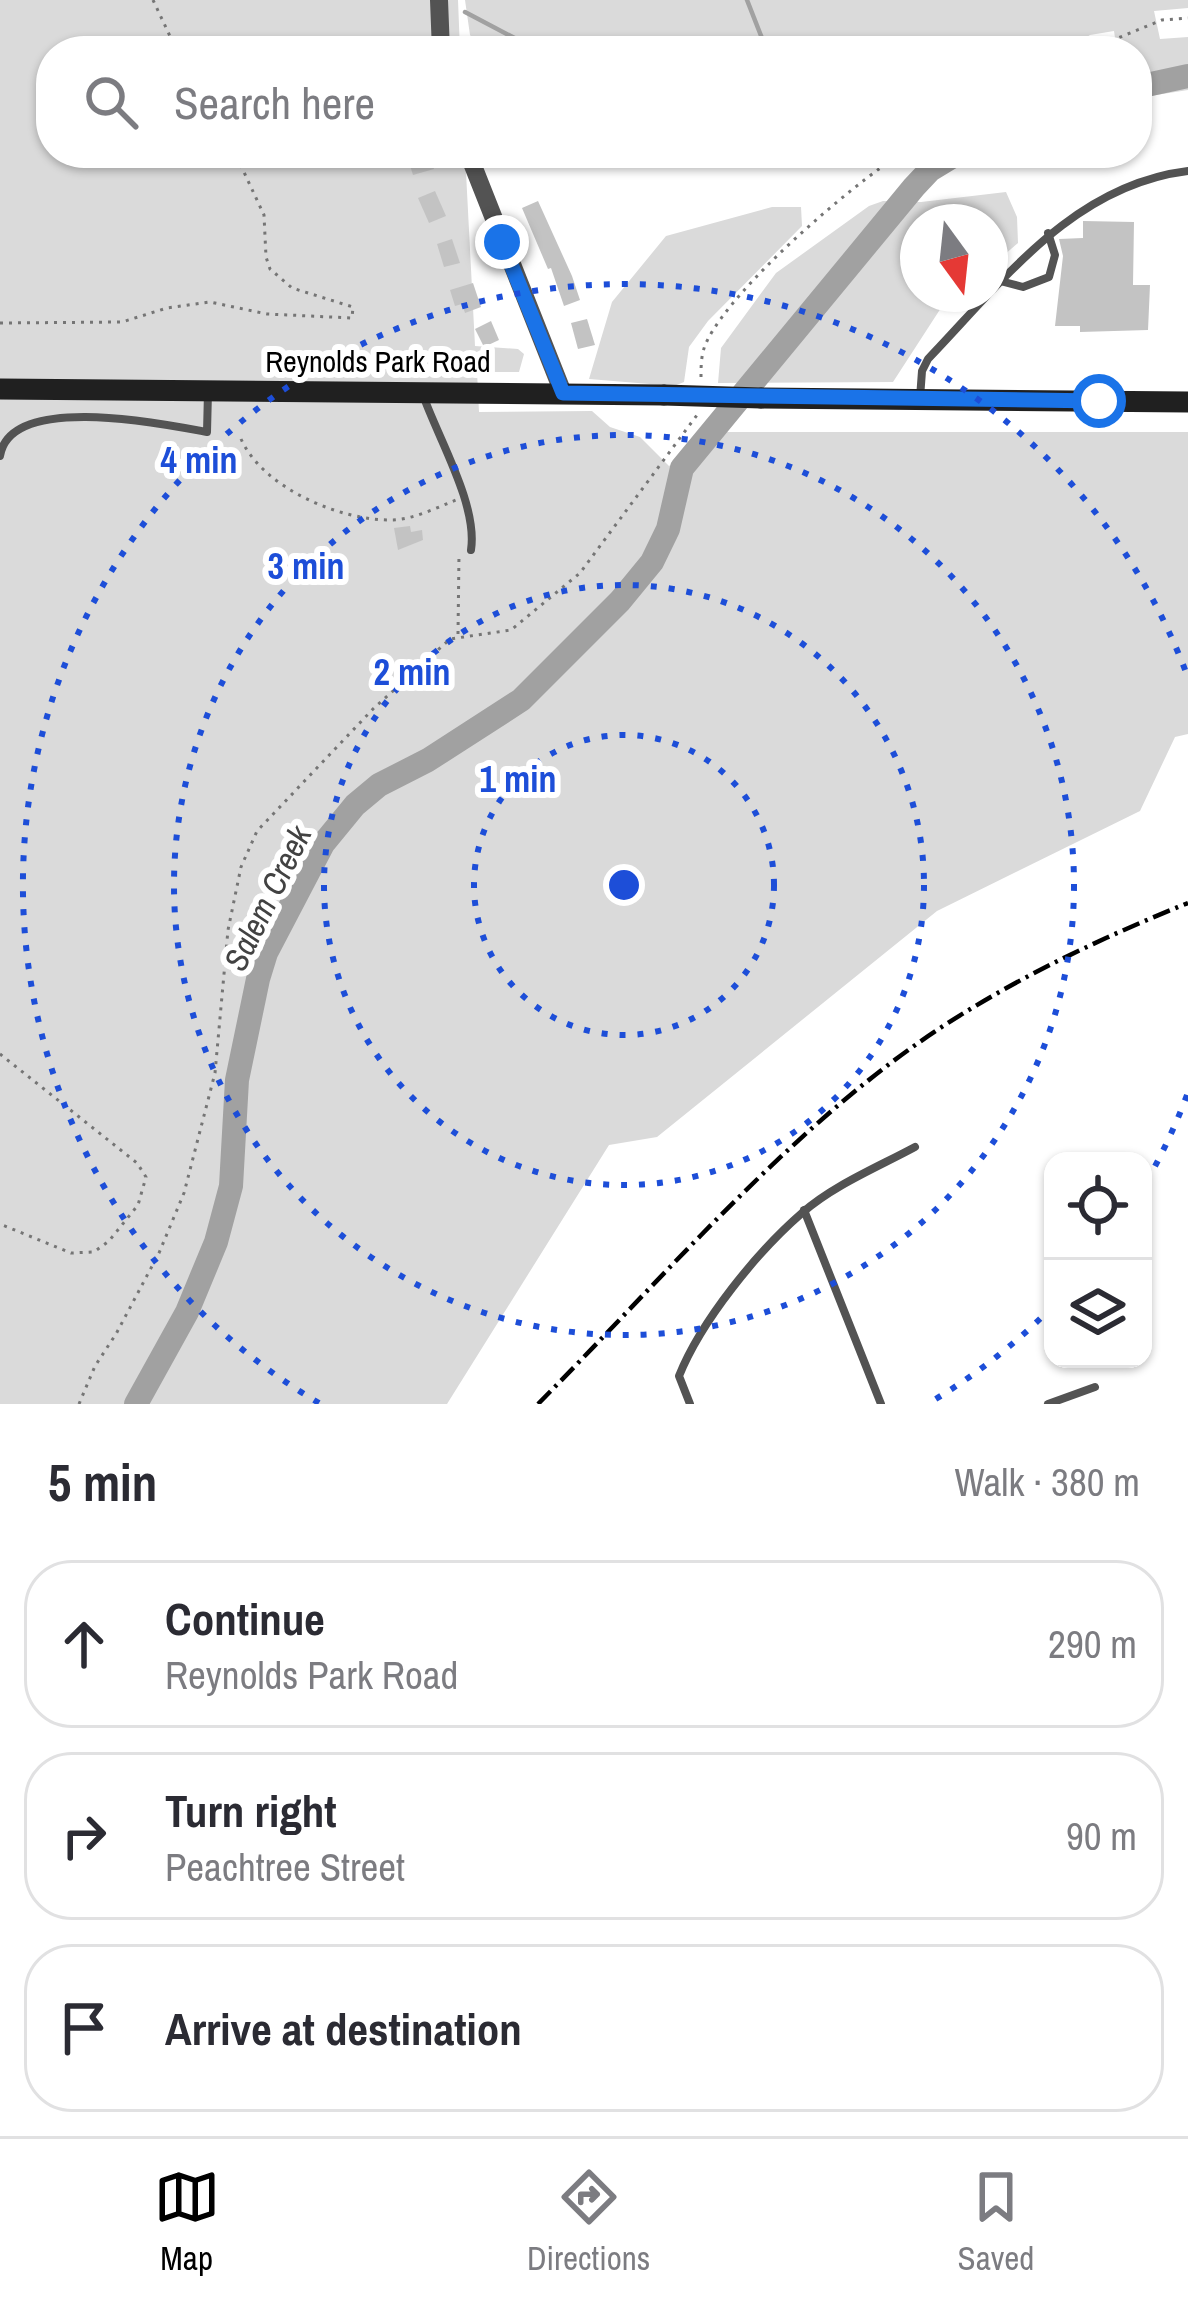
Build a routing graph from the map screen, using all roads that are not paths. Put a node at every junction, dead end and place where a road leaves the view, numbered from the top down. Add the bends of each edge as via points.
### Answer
1 (439, 0) edge
2 (440, 36) edge
3 (474, 168) edge
4 (1188, 170) edge
5 (1048, 233) junction
6 (1008, 276) edge
7 (1008, 282) edge
8 (973, 312) edge
9 (0, 388) edge
10 (208, 391) junction
11 (422, 393) junction
12 (563, 393) junction
13 (920, 400) junction
14 (1188, 402) edge
15 (0, 456) edge
16 (471, 550) road end
17 (915, 1147) dead end
18 (804, 1210) junction
19 (1095, 1387) dead end
20 (690, 1404) edge
21 (881, 1404) edge
22 (1048, 1404) edge

1 - 2 street
3 - 12 street
4 - 5 lane via 1125,186
5 - 6 lane
5 - 7 lane via 1055,255 1049,277 1023,287
8 - 13 lane via 928,359
9 - 10 main road, Reynolds Park Road
10 - 11 main road, Reynolds Park Road
10 - 15 lane via 207,432 135,418 59,419 14,431
11 - 12 main road, Reynolds Park Road
11 - 16 lane via 464,498
12 - 13 main road, Reynolds Park Road, bridge
13 - 14 main road, Reynolds Park Road
17 - 18 lane
18 - 20 lane via 687,1355 680,1376
18 - 21 lane
19 - 22 lane

